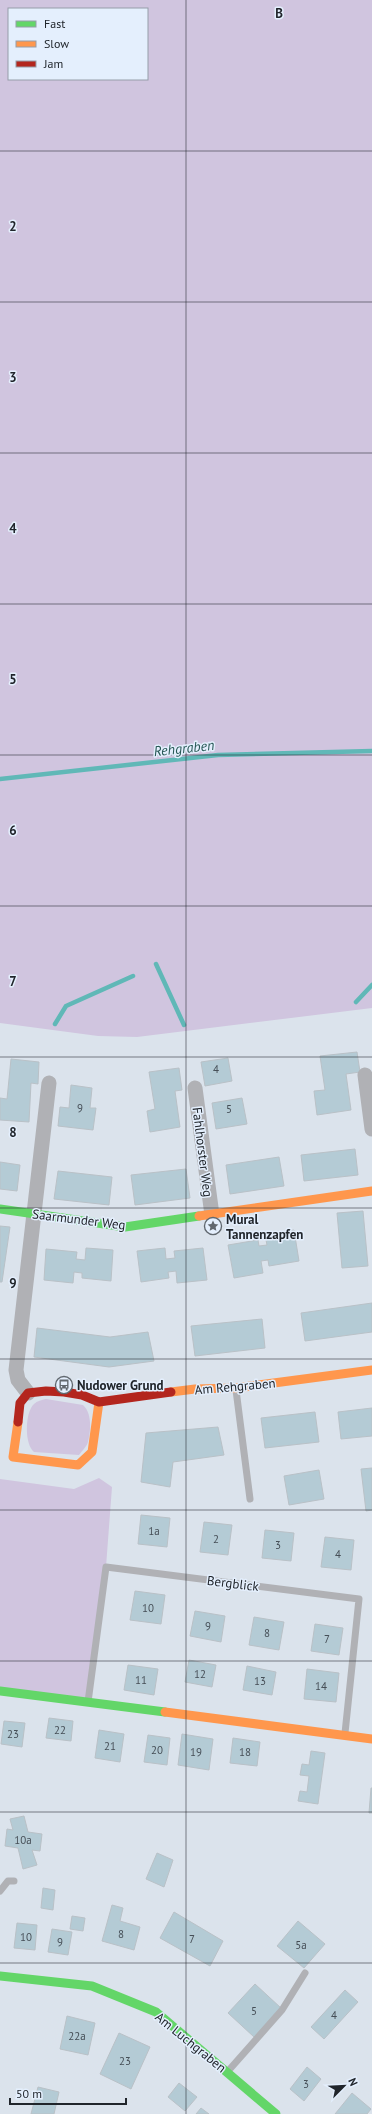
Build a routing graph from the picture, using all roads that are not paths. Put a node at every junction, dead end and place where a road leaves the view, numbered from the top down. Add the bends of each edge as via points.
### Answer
1 (365, 1076) dead end
2 (50, 1082) dead end
3 (195, 1088) dead end
4 (372, 1129) edge
5 (372, 1191) edge
6 (0, 1209) edge
7 (33, 1214) junction
8 (212, 1216) junction
9 (372, 1370) edge
10 (236, 1388) junction
11 (28, 1393) junction
12 (99, 1402) junction
13 (6, 1456) edge
14 (250, 1499) dead end
15 (0, 1691) edge
16 (88, 1702) junction
17 (345, 1736) junction
18 (372, 1739) edge
19 (14, 1881) dead end
20 (0, 1891) edge
21 (305, 1973) dead end
22 (0, 1976) edge
23 (227, 2072) junction
24 (276, 2114) edge

1 - 4 street
2 - 7 street
3 - 8 street, Fahlhorster Weg
5 - 8 street, Saarmunder Weg
6 - 7 street, Saarmunder Weg
7 - 8 street, Saarmunder Weg via 125,1227
7 - 11 street via 16,1370 18,1380
9 - 10 street, Am Rehgraben
10 - 12 street, Am Rehgraben via 195,1389
10 - 14 lane
11 - 12 street via 46,1389 86,1395
11 - 13 street via 20,1404
12 - 13 street via 92,1452 78,1465
15 - 16 street
16 - 17 street
16 - 17 lane, Bergblick via 106,1568 359,1599
17 - 18 street
19 - 20 lane via 8,1881
21 - 23 lane via 282,2010
22 - 23 street, Am Luchgraben via 92,1986 156,2012
23 - 24 street, Am Luchgraben

